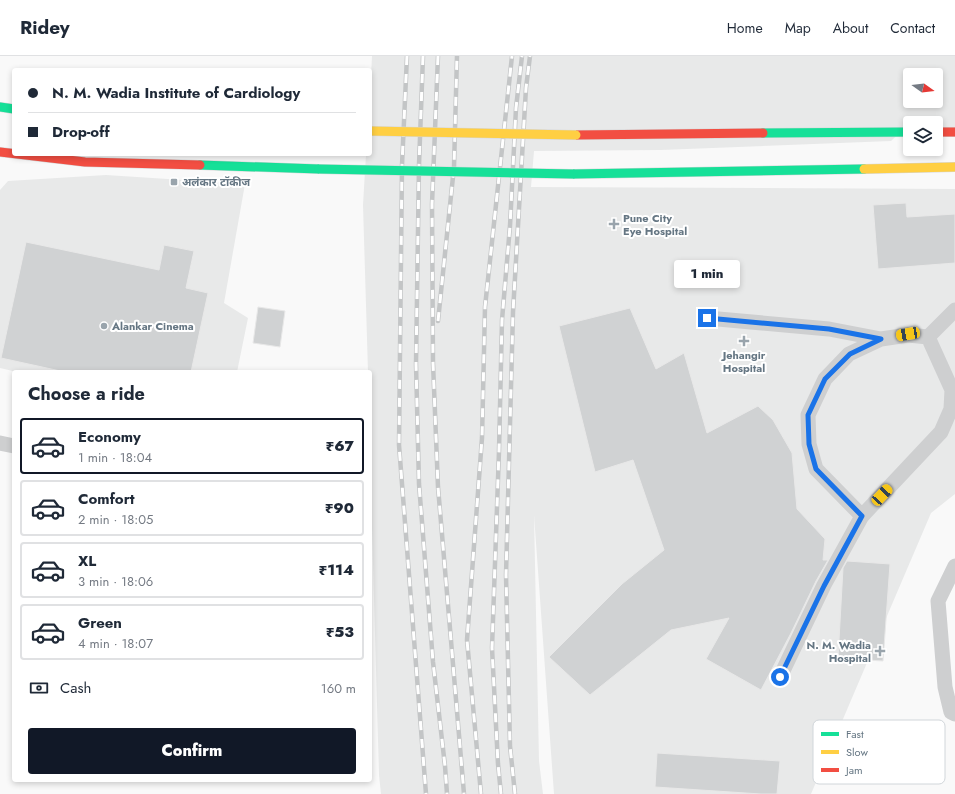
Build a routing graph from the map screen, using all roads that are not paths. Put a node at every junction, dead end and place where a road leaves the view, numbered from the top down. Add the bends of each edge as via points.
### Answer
1 (0, 107) edge
2 (12, 109) edge
3 (372, 131) edge
4 (903, 132) edge
5 (943, 132) edge
6 (955, 132) edge
7 (0, 152) edge
8 (12, 153) edge
9 (34, 156) edge
10 (955, 167) edge
11 (955, 310) edge
12 (707, 318) dead end
13 (928, 337) junction
14 (881, 339) junction
15 (0, 443) edge
16 (12, 446) edge
17 (862, 516) junction
18 (955, 566) edge
19 (780, 677) dead end
20 (955, 714) edge

1 - 2 main road
3 - 4 main road, bridge via 576,135
5 - 6 main road
7 - 8 main road, bridge
9 - 10 main road, bridge via 85,162 573,174
11 - 13 lane
12 - 14 lane via 829,329
13 - 14 lane via 908,334
13 - 17 lane via 952,390 951,409 941,432
14 - 17 lane via 850,354 825,379 808,415 809,444 816,469
15 - 16 lane
17 - 19 lane via 824,586
18 - 20 lane via 938,601 945,687 951,712

